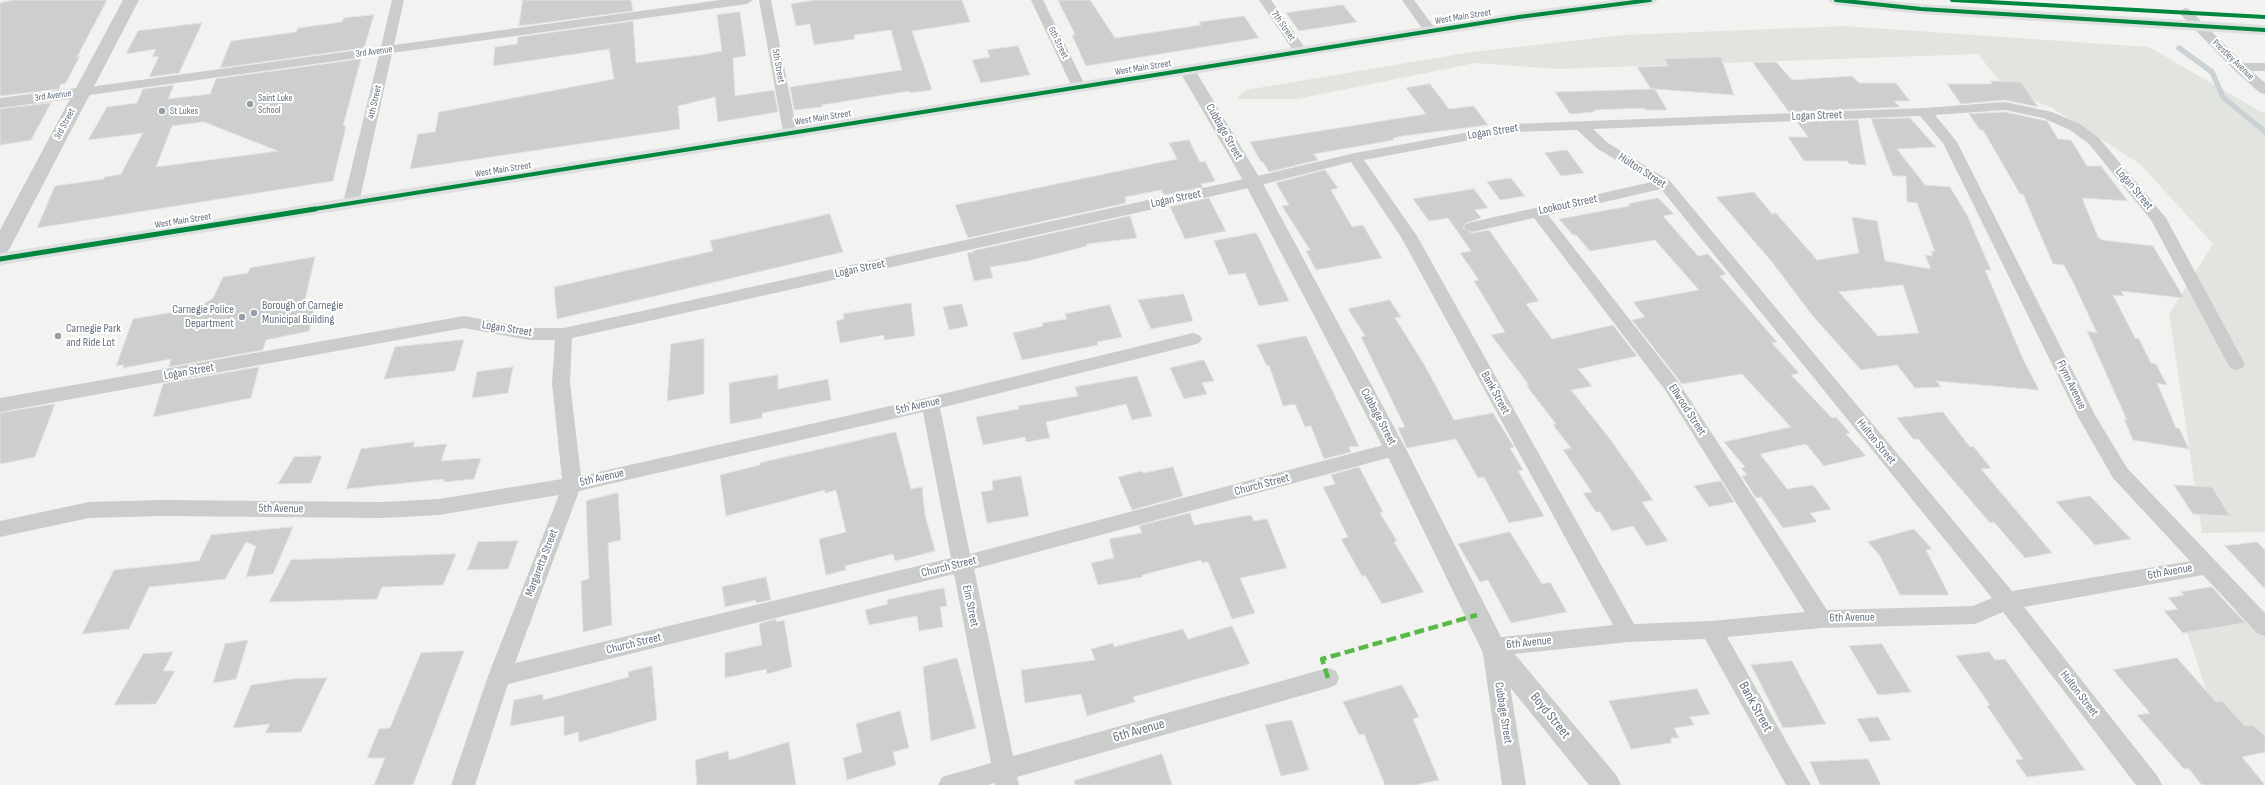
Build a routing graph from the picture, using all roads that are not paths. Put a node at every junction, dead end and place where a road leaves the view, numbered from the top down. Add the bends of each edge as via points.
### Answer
1 (131, 0) edge
2 (398, 0) edge
3 (747, 0) edge
4 (765, 0) edge
5 (1038, 0) edge
6 (1265, 0) edge
7 (1408, 0) edge
8 (1650, 0) edge
9 (1836, 0) edge
10 (1952, 0) edge
11 (2185, 12) junction
12 (2265, 17) edge
13 (2198, 26) junction
14 (2265, 30) edge
15 (1431, 31) junction
16 (386, 50) junction
17 (1301, 52) junction
18 (2239, 67) junction
19 (2265, 67) edge
20 (1187, 70) junction
21 (1079, 87) junction
22 (2265, 90) edge
23 (82, 92) junction
24 (0, 103) edge
25 (1924, 112) junction
26 (1579, 124) junction
27 (790, 132) junction
28 (1355, 157) junction
29 (1253, 182) junction
30 (1665, 184) junction
31 (351, 203) junction
32 (1538, 212) junction
33 (1472, 227) dead end
34 (0, 248) edge
35 (0, 259) edge
36 (564, 334) junction
37 (1193, 339) dead end
38 (2236, 364) dead end
39 (930, 404) junction
40 (0, 405) edge
41 (1395, 449) junction
42 (572, 485) junction
43 (0, 529) edge
44 (962, 564) junction
45 (2206, 566) junction
46 (2007, 601) junction
47 (1821, 619) junction
48 (2265, 627) edge
49 (1711, 630) junction
50 (1628, 633) junction
51 (1493, 647) junction
52 (499, 676) junction
53 (1328, 678) dead end
54 (1005, 777) edge
55 (463, 785) edge
56 (950, 785) edge
57 (1514, 785) edge
58 (1607, 785) edge
59 (1798, 785) edge
60 (2150, 785) edge

1 - 23 street, 3rd Street
2 - 16 street, 4th Street
3 - 16 street, 3rd Avenue
4 - 27 street, 5th Street
5 - 21 street, 6th Street
6 - 17 street, 7th Street
7 - 15 street
8 - 15 main road, West Main Street via 1570,9
9 - 13 main road via 1921,9
10 - 11 main road
11 - 12 main road
11 - 13 street, Prestley Avenue
13 - 14 main road
13 - 18 street, Prestley Avenue
15 - 17 main road, West Main Street
16 - 23 street, 3rd Avenue
16 - 31 street, 4th Street
17 - 20 main road, West Main Street
18 - 19 street
18 - 22 street, Prestley Avenue
20 - 21 main road, West Main Street
20 - 29 street, Cubbage Street
21 - 27 main road, West Main Street
23 - 24 street, 3rd Avenue
23 - 34 street, 3rd Street
25 - 26 street, Logan Street
25 - 38 street, Logan Street via 2005,106 2047,115 2075,127 2094,141 2158,218
25 - 45 street, Flynn Avenue via 1950,142 2087,417 2120,473
26 - 28 street, Logan Street via 1513,128
26 - 30 street, Hulton Street via 1603,146
27 - 31 main road, West Main Street
28 - 29 street, Logan Street
28 - 50 street, Bank Street via 1409,236
29 - 36 street, Logan Street
29 - 41 street, Cubbage Street
30 - 32 street, Lookout Street
30 - 46 street, Hulton Street
31 - 35 main road, West Main Street
32 - 33 street, Lookout Street
32 - 47 street, Ellwood Street via 1671,385
36 - 40 street, Logan Street via 529,334 464,322
36 - 42 street, Margaretta Street via 561,383
37 - 39 street, 5th Avenue
39 - 42 street, 5th Avenue
39 - 44 street, Elm Street
41 - 44 street, Church Street
41 - 51 street, Cubbage Street
42 - 43 street, 5th Avenue via 439,507 89,510
42 - 52 street, Margaretta Street
44 - 52 street, Church Street
44 - 54 street, Elm Street
45 - 46 street, 6th Avenue
45 - 48 street, Flynn Avenue
46 - 47 street, 6th Avenue via 1975,615
46 - 60 street, Hulton Street
47 - 49 street, 6th Avenue
49 - 50 street, 6th Avenue
49 - 59 street, Bank Street
50 - 51 street, 6th Avenue
51 - 57 street, Cubbage Street
51 - 58 street, Boyd Street
52 - 55 street, Margaretta Street
53 - 54 street, 6th Avenue
54 - 56 street, 6th Avenue

